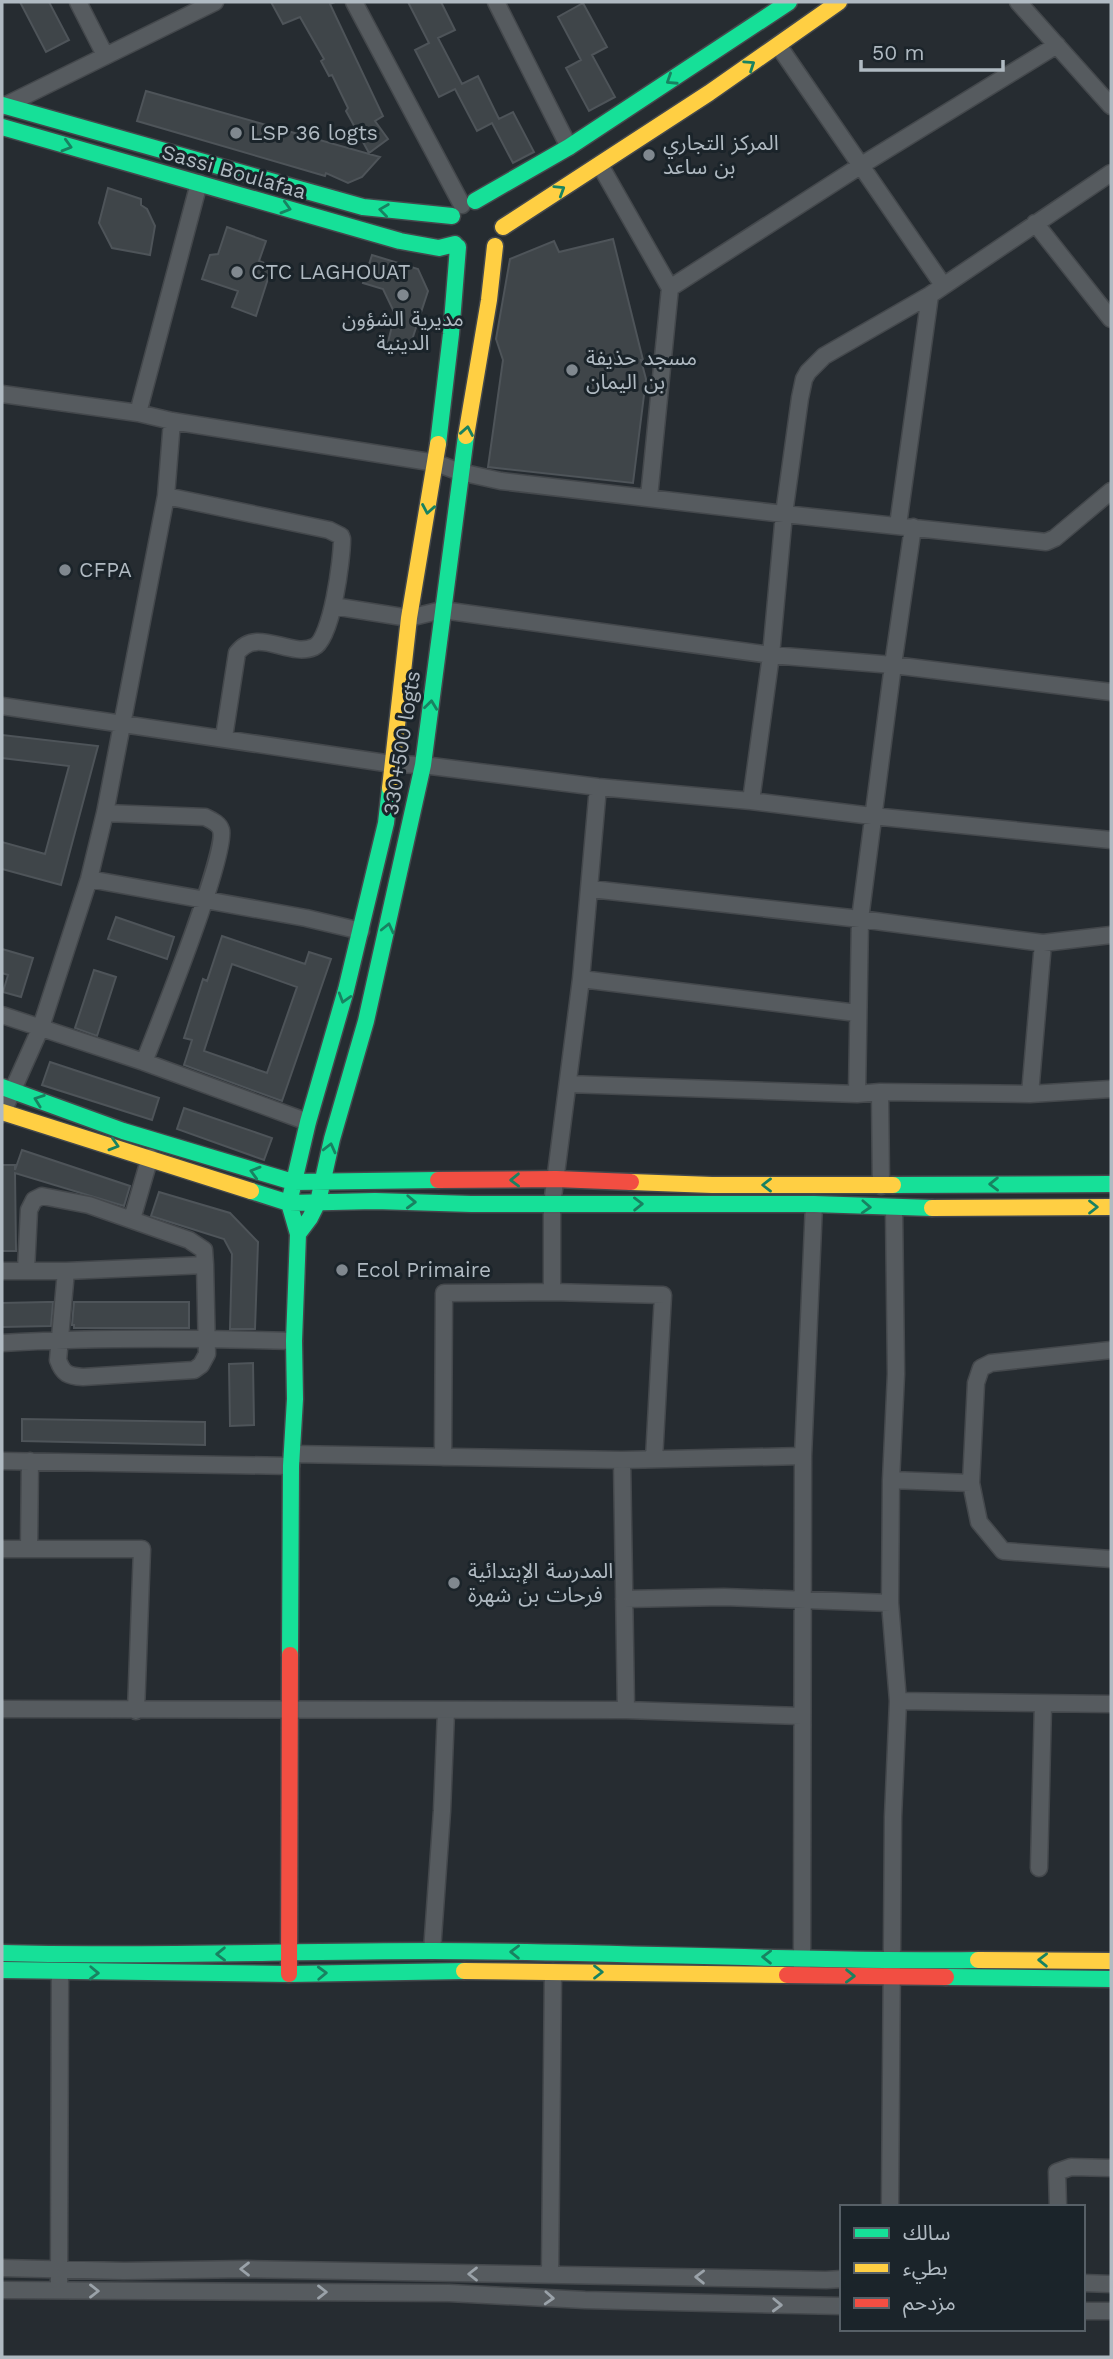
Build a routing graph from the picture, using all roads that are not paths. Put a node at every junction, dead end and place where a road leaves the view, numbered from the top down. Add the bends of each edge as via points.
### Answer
1 (78, 2) edge
2 (215, 2) edge
3 (354, 2) edge
4 (496, 2) edge
5 (789, 2) edge
6 (839, 2) edge
7 (1018, 2) edge
8 (778, 45) junction
9 (1057, 45) junction
10 (105, 55) junction
11 (3, 106) edge
12 (1111, 106) edge
13 (2, 127) edge
14 (569, 147) junction
15 (600, 165) junction
16 (860, 166) junction
17 (1111, 173) edge
18 (199, 183) junction
19 (480, 211) junction
20 (1035, 223) junction
21 (472, 249) junction
22 (670, 288) junction
23 (936, 290) junction
24 (1111, 318) edge
25 (2, 394) edge
26 (138, 412) junction
27 (172, 421) junction
28 (436, 463) junction
29 (460, 472) junction
30 (1111, 491) edge
31 (166, 496) junction
32 (649, 497) junction
33 (784, 514) junction
34 (906, 526) junction
35 (333, 607) junction
36 (442, 610) junction
37 (410, 618) junction
38 (771, 655) junction
39 (892, 665) junction
40 (1110, 691) edge
41 (2, 706) edge
42 (124, 725) junction
43 (223, 737) junction
44 (392, 764) junction
45 (424, 765) junction
46 (598, 788) junction
47 (751, 801) junction
48 (105, 813) junction
49 (872, 817) junction
50 (1111, 840) edge
51 (89, 879) junction
52 (591, 889) junction
53 (204, 901) junction
54 (860, 919) junction
55 (361, 931) junction
56 (1111, 935) edge
57 (1043, 943) junction
58 (582, 979) junction
59 (857, 1013) junction
60 (2, 1015) edge
61 (41, 1027) junction
62 (144, 1062) junction
63 (568, 1084) junction
64 (7, 1089) edge
65 (1111, 1089) edge
66 (880, 1092) junction
67 (857, 1094) junction
68 (1030, 1094) junction
69 (2, 1112) edge
70 (309, 1122) junction
71 (150, 1157) junction
72 (556, 1180) junction
73 (293, 1182) junction
74 (321, 1182) junction
75 (1111, 1184) edge
76 (881, 1186) junction
77 (318, 1202) junction
78 (289, 1203) junction
79 (814, 1204) junction
80 (552, 1205) junction
81 (1111, 1207) edge
82 (894, 1208) junction
83 (132, 1219) junction
84 (298, 1234) junction
85 (205, 1265) junction
86 (2, 1270) edge
87 (26, 1270) junction
88 (66, 1271) junction
89 (552, 1293) junction
90 (205, 1338) junction
91 (59, 1339) junction
92 (293, 1341) junction
93 (2, 1343) edge
94 (1111, 1350) edge
95 (803, 1456) junction
96 (443, 1457) junction
97 (654, 1459) junction
98 (292, 1460) junction
99 (622, 1460) junction
100 (2, 1461) edge
101 (30, 1461) junction
102 (891, 1480) junction
103 (971, 1483) junction
104 (2, 1549) edge
105 (29, 1549) junction
106 (1111, 1559) edge
107 (624, 1600) junction
108 (802, 1601) junction
109 (890, 1603) junction
110 (898, 1702) junction
111 (1043, 1704) junction
112 (1111, 1704) edge
113 (2, 1709) edge
114 (291, 1710) junction
115 (626, 1710) junction
116 (136, 1711) junction
117 (446, 1711) junction
118 (801, 1716) junction
119 (1039, 1868) dead end
120 (432, 1951) junction
121 (289, 1952) junction
122 (2, 1953) edge
123 (1111, 1961) edge
124 (802, 1967) junction
125 (892, 1968) junction
126 (2, 1970) edge
127 (60, 1971) junction
128 (553, 1972) junction
129 (289, 1974) junction
130 (1111, 1979) edge
131 (1111, 2168) edge
132 (890, 2205) edge
133 (1058, 2205) edge
134 (2, 2268) edge
135 (60, 2271) junction
136 (550, 2274) junction
137 (840, 2279) edge
138 (1085, 2283) edge
139 (1111, 2284) edge
140 (2, 2290) edge
141 (59, 2291) junction
142 (840, 2306) edge
143 (1085, 2311) edge
144 (1111, 2311) edge

1 - 10 street
2 - 10 street
3 - 19 street
4 - 14 street
5 -> 14 street
6 - 8 street
7 - 9 street
15 -> 8 street
8 - 16 street
9 - 12 street
9 - 16 street
10 - 11 street
19 -> 11 street via 391,212 343,202
13 -> 18 street, Sassi Boulafaa
14 - 19 street
19 -> 15 street
15 - 22 street
16 - 22 street
16 - 23 street
17 - 20 street
18 -> 21 street, Sassi Boulafaa via 401,241
18 - 26 street
19 - 21 street via 450,232
19 - 21 street via 502,234
20 - 23 street
20 - 24 street
21 - 28 street via 451,334
29 -> 21 street, 330+500 logts via 489,300
22 - 32 street
23 - 33 street via 824,356 808,372 800,398
23 - 34 street
25 - 26 street
26 - 27 street
27 - 28 street
27 - 31 street
28 - 29 street
28 -> 37 street
29 - 32 street via 501,481
29 - 36 street, 330+500 logts
30 - 34 street via 1046,542
31 - 35 street via 335,532 341,536 342,546
31 - 42 street
32 - 33 street
33 - 34 street
33 - 38 street
34 - 39 street
35 - 37 street
35 - 43 street via 317,646 305,650 257,641 241,648
36 - 37 street
36 - 38 street
45 -> 36 street, 330+500 logts
37 - 44 street
38 - 39 street
38 - 47 street
39 - 40 street
39 - 49 street
41 - 42 street
42 - 43 street
42 - 48 street
43 - 44 street
44 - 45 street
44 - 55 street via 386,823
45 - 46 street
74 -> 45 street, 330+500 logts via 366,1021
46 - 47 street
46 - 52 street
47 - 49 street
48 - 51 street
48 - 53 street via 205,817 216,823 222,833 219,853
49 - 50 street
49 - 54 street
51 - 53 street
51 - 61 street
52 - 54 street
52 - 58 street
53 - 55 street
53 - 62 street
54 - 57 street
54 - 59 street
55 -> 70 street
56 - 57 street
57 - 68 street
58 - 59 street
58 - 63 street
59 - 67 street
60 - 61 street
61 - 62 street
61 - 64 street
62 - 70 street
63 - 67 street
63 - 72 street
64 - 69 street
73 -> 64 street via 123,1131
65 - 68 street
66 - 67 street
66 - 68 street
66 - 76 street
69 -> 71 street
70 - 73 street
71 - 78 street
71 - 83 street
72 -> 74 street
76 -> 72 street
72 - 80 street
73 - 74 street
73 - 78 street
74 - 77 street, 330+500 logts
75 -> 76 street
77 - 78 street
77 -> 80 street
77 - 84 street, 330+500 logts
78 - 84 street
80 -> 79 street
79 -> 82 street
79 - 95 street
80 - 89 street
82 -> 81 street
82 - 102 street via 896,1374
83 - 85 street via 189,1240 204,1250
83 - 87 street via 42,1196 29,1210
84 - 92 street
85 - 88 street
85 - 90 street
86 - 87 street
87 - 88 street
88 - 91 street
89 - 96 street via 444,1293
89 - 97 street via 663,1295
90 - 91 street
90 - 91 street via 207,1354 194,1370 83,1377 62,1371
90 - 92 street
91 - 93 street
92 - 98 street
94 - 103 street via 991,1363 981,1368 976,1383
95 - 97 street
95 - 108 street
96 - 98 street
96 - 99 street
97 - 99 street
98 - 101 street
98 - 114 street
99 - 107 street
100 - 101 street
101 - 105 street
102 - 103 street
102 - 109 street
103 - 106 street via 979,1522 1003,1551
104 - 105 street
105 - 116 street via 142,1549
107 - 108 street via 724,1597
107 - 115 street
108 - 109 street
108 - 118 street
109 - 110 street
110 - 111 street
110 - 125 street
111 - 112 street
111 - 119 street
113 - 116 street
114 - 116 street
114 - 117 street
114 - 121 street
115 - 117 street
115 - 118 street
117 - 120 street
118 - 124 street
120 - 121 street
124 -> 120 street
121 -> 122 street
121 - 129 street
123 -> 125 street
124 - 125 street
128 -> 124 street
125 - 130 street
125 - 132 street
126 - 127 street
127 -> 129 street
127 - 135 street
129 -> 128 street
128 - 136 street
131 - 133 street via 1071,2167 1057,2172
134 - 135 street
136 -> 135 street
135 - 141 street
137 -> 136 street
138 - 139 street
140 - 141 street
141 -> 142 street via 449,2292
143 - 144 street

